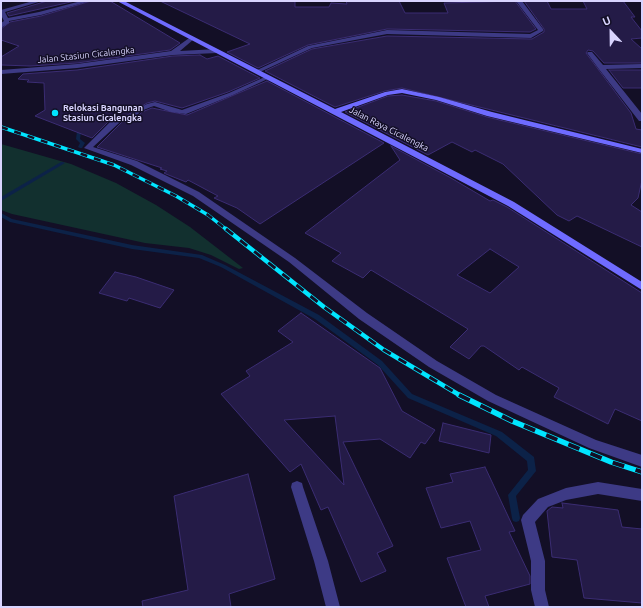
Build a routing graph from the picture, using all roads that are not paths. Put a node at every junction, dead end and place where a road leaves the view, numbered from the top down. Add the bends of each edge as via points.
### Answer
1 (39, 1) edge
2 (87, 1) edge
3 (120, 1) edge
4 (519, 1) edge
5 (1, 10) edge
6 (6, 20) junction
7 (1, 26) edge
8 (192, 38) junction
9 (217, 51) junction
10 (173, 53) junction
11 (590, 53) dead end
12 (642, 66) edge
13 (600, 67) junction
14 (258, 71) junction
15 (1, 72) edge
16 (269, 77) junction
17 (334, 112) junction
18 (642, 119) edge
19 (642, 151) edge
20 (642, 287) edge
21 (642, 461) edge
22 (297, 488) dead end
23 (642, 495) edge
24 (333, 607) edge
25 (542, 607) edge

1 - 5 street
2 - 6 street
3 - 8 main road, Jalan Raya Cicalengka
4 - 14 street via 541,30 531,36 387,32 310,47
5 - 6 street
6 - 7 street via 5,25
8 - 9 main road, Jalan Raya Cicalengka
8 - 10 street
9 - 10 street, Jalan Stasiun Cicalengka
9 - 14 main road, Jalan Raya Cicalengka
10 - 15 street, Jalan Stasiun Cicalengka via 77,66
11 - 13 street
12 - 13 street
13 - 18 street
14 - 16 main road, Jalan Raya Cicalengka
16 - 17 main road, Jalan Raya Cicalengka
16 - 21 street via 183,112 155,104 149,105 128,119 115,122 88,148 134,163 196,194 234,218 432,364 492,398 593,444
17 - 19 main road via 387,93 402,91
17 - 20 main road, Jalan Raya Cicalengka via 511,204
22 - 24 street
23 - 25 street via 598,488 566,494 543,503 528,520 538,561 538,590

